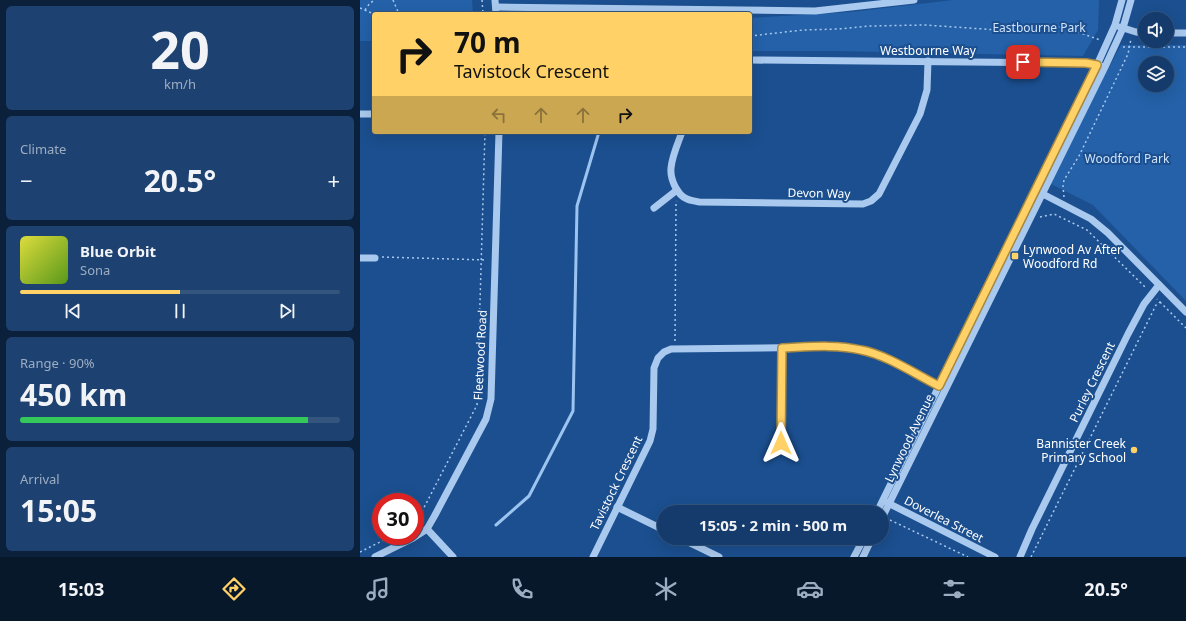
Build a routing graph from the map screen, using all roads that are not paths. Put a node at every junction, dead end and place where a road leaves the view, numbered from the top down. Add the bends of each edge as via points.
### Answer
1 (914, 0) edge
2 (1122, 0) edge
3 (1131, 0) edge
4 (496, 7) edge
5 (1115, 25) junction
6 (1123, 28) junction
7 (1138, 32) edge
8 (1174, 33) edge
9 (1186, 33) edge
10 (752, 60) edge
11 (928, 61) junction
12 (1097, 65) junction
13 (1105, 67) junction
14 (360, 114) edge
15 (372, 114) edge
16 (499, 134) edge
17 (681, 134) edge
18 (679, 192) junction
19 (1039, 192) junction
20 (654, 208) dead end
21 (360, 258) edge
22 (374, 258) road end
23 (1159, 285) junction
24 (1186, 312) edge
25 (782, 348) junction
26 (942, 388) junction
27 (781, 443) dead end
28 (886, 502) junction
29 (883, 505) edge
30 (886, 505) edge
31 (617, 507) junction
32 (657, 527) edge
33 (427, 529) junction
34 (694, 545) edge
35 (860, 545) edge
36 (869, 545) edge
37 (375, 557) edge
38 (453, 557) edge
39 (593, 557) edge
40 (719, 557) edge
41 (854, 557) edge
42 (863, 557) edge
43 (995, 557) edge
44 (1020, 557) edge

1 - 4 street via 815,11
2 - 5 street, Lynwood Avenue
3 - 6 street, Lynwood Avenue
5 - 6 street
5 - 12 street, Lynwood Avenue
6 - 7 street
6 - 13 street, Lynwood Avenue
8 - 9 street
10 - 11 street, Westbourne Way
11 - 12 street, Westbourne Way
11 - 18 street, Devon Way via 927,90 920,114 879,194 871,201 861,204 700,202 688,200
12 - 13 street, Westbourne Way
12 - 19 street, Lynwood Avenue
13 - 19 street, Lynwood Avenue
14 - 15 street
16 - 33 street, Fleetwood Road via 490,399 486,418
17 - 18 street via 670,168
18 - 20 street
19 - 23 street via 1091,219
19 - 26 street, Lynwood Avenue
21 - 22 street
23 - 24 street
23 - 44 street, Purley Crescent via 1144,304 1128,334
25 - 26 street, Tavistock Crescent via 837,347 878,354
25 - 27 street
25 - 31 street, Tavistock Crescent via 671,349 664,352 654,368 653,429 650,441
26 - 28 street, Lynwood Avenue
28 - 29 street, Lynwood Avenue
28 - 30 street, Lynwood Avenue
28 - 43 street, Doverlea Street
31 - 32 street
31 - 39 street, Tavistock Crescent
33 - 37 street, Fleetwood Road
33 - 38 street
34 - 40 street
35 - 41 street
36 - 42 street

